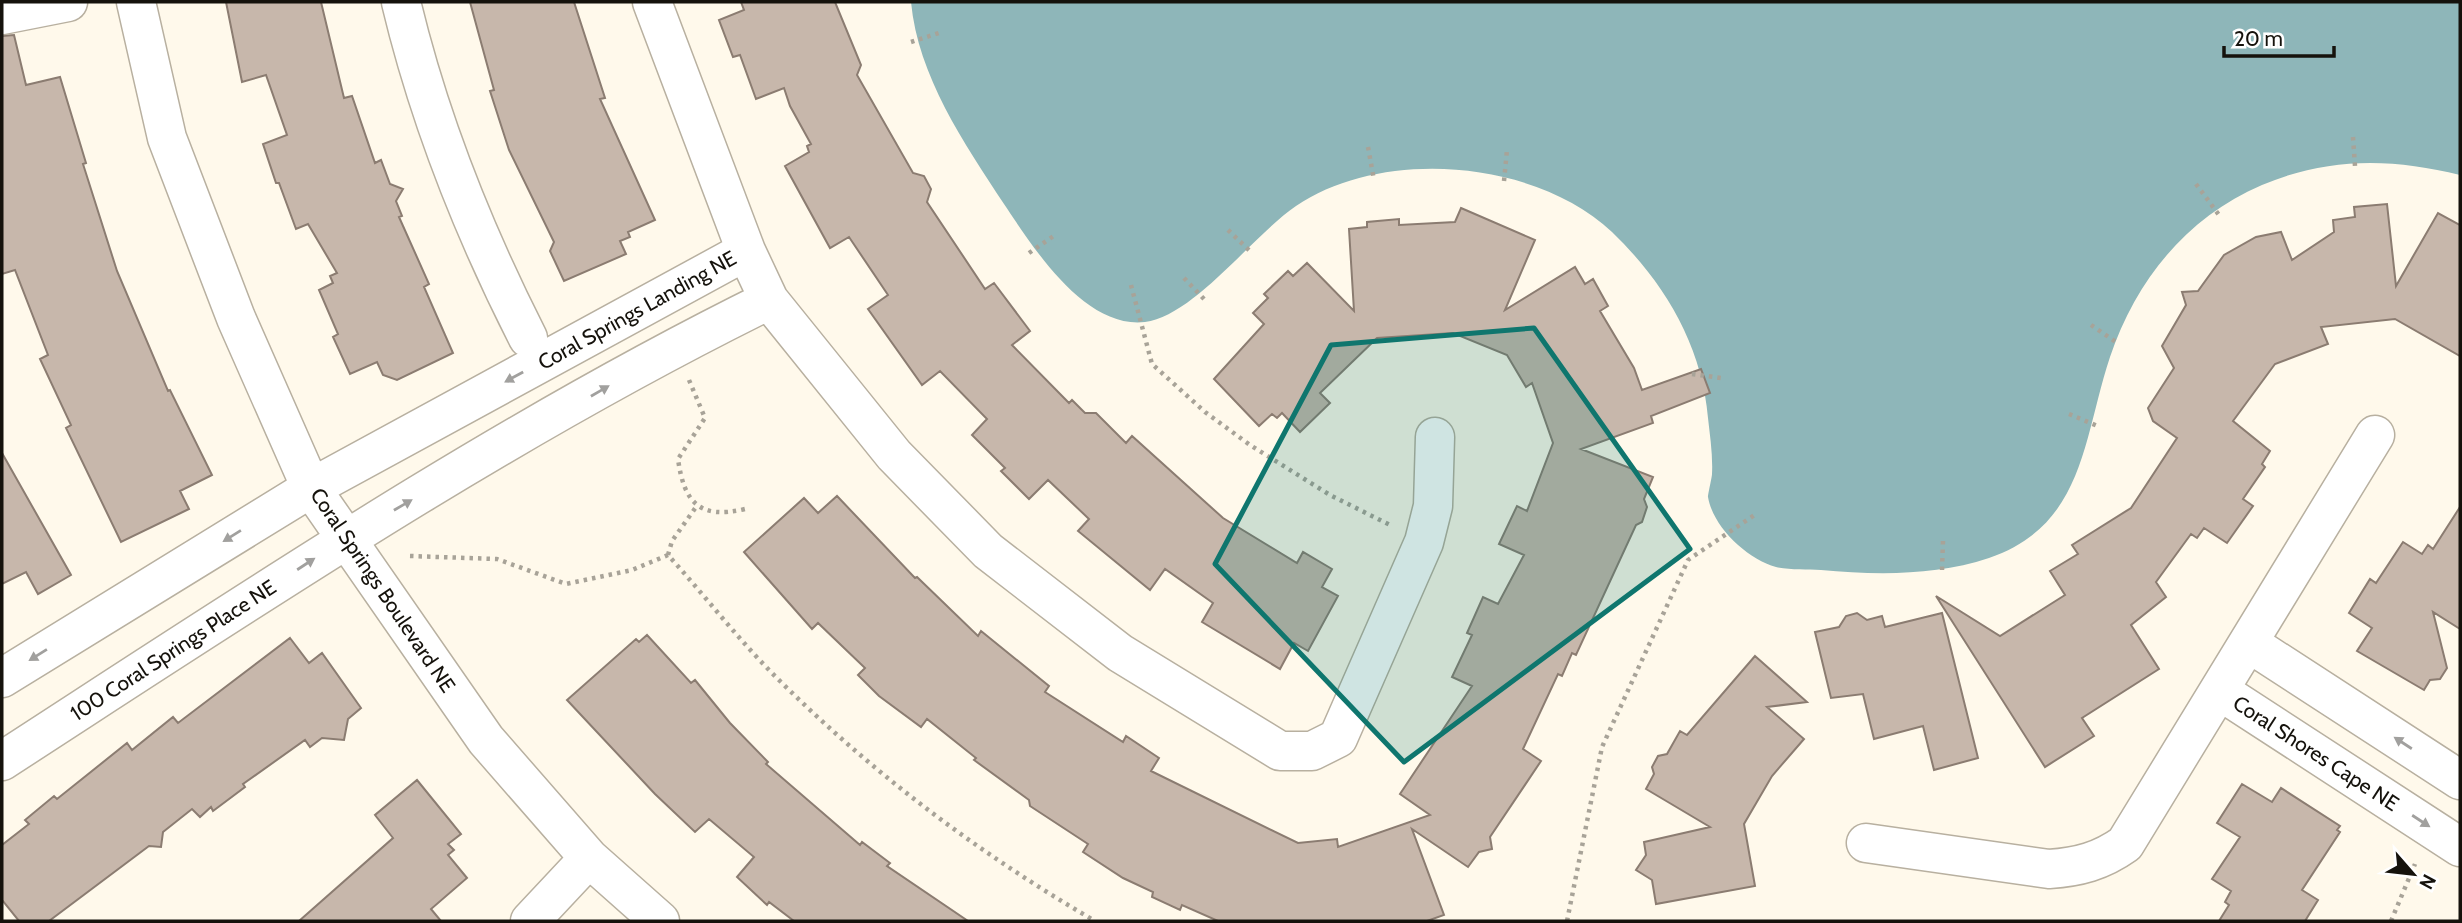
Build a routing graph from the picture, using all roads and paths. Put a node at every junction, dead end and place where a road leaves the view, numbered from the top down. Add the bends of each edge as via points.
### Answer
1 (68, 2) edge
2 (136, 2) edge
3 (401, 2) edge
4 (652, 2) edge
5 (2, 15) edge
6 (942, 32) dead end
7 (911, 42) dead end
8 (2353, 137) dead end
9 (1368, 147) dead end
10 (1507, 150) dead end
11 (2355, 166) dead end
12 (1374, 180) dead end
13 (1504, 181) dead end
14 (2196, 184) dead end
15 (2220, 215) dead end
16 (1228, 230) dead end
17 (1055, 235) dead end
18 (746, 251) junction
19 (1251, 252) dead end
20 (1029, 253) dead end
21 (1184, 278) dead end
22 (1131, 285) dead end
23 (1204, 299) dead end
24 (769, 300) junction
25 (2091, 324) dead end
26 (528, 338) dead end
27 (2119, 344) dead end
28 (1692, 374) dead end
29 (687, 375) dead end
30 (1721, 378) dead end
31 (2069, 414) dead end
32 (2100, 427) dead end
33 (2375, 435) dead end
34 (1436, 437) dead end
35 (311, 488) junction
36 (696, 507) junction
37 (744, 509) dead end
38 (1756, 514) dead end
39 (1391, 526) dead end
40 (344, 540) junction
41 (1942, 541) dead end
42 (668, 555) junction
43 (410, 556) dead end
44 (1942, 570) dead end
45 (2249, 643) junction
46 (2, 678) edge
47 (2220, 691) junction
48 (2, 761) edge
49 (2460, 780) edge
50 (1866, 843) dead end
51 (2460, 847) edge
52 (589, 858) junction
53 (2418, 858) dead end
54 (530, 921) edge
55 (660, 921) edge
56 (1095, 921) edge
57 (1567, 921) edge
58 (2390, 921) edge

1 - 5 street
2 - 35 street, Coral Springs Boulevard NE via 167,138 236,318
3 - 26 street via 446,154 490,263
4 - 18 street
6 - 7 path
8 - 11 path
9 - 12 path
10 - 13 path
14 - 15 path
16 - 19 path
17 - 20 path
18 - 24 street, Coral Springs Landing NE
18 -> 35 street, Coral Springs Landing NE
21 - 23 path
22 - 39 path via 1152,364 1250,445 1330,495
24 - 34 street, Coral Springs Landing NE via 894,455 988,551 1120,653 1280,751 1312,751 1338,738 1424,542 1433,506
40 -> 24 street via 675,347
25 - 27 path
28 - 30 path
29 - 36 path via 705,418 678,459 687,495
31 - 32 path
33 - 45 street, Coral Shores Cape NE
35 - 40 street, Coral Springs Boulevard NE
35 -> 46 street
36 - 37 path via 722,512
36 - 42 path via 672,541
38 - 57 path via 1688,560 1676,585 1602,747
48 -> 40 street, 100 Coral Springs Place NE
40 - 52 street, Coral Springs Boulevard NE via 486,740
41 - 44 path
42 - 43 path via 632,570 566,584 497,559
42 - 56 path via 780,681 872,767 971,844
45 - 47 street, Coral Shores Cape NE
49 -> 45 street
47 - 50 street via 2125,844 2105,859 2049,869
47 -> 51 street, Coral Shores Cape NE
52 - 54 street
52 - 55 street, Coral Springs Boulevard NE
53 - 58 path

